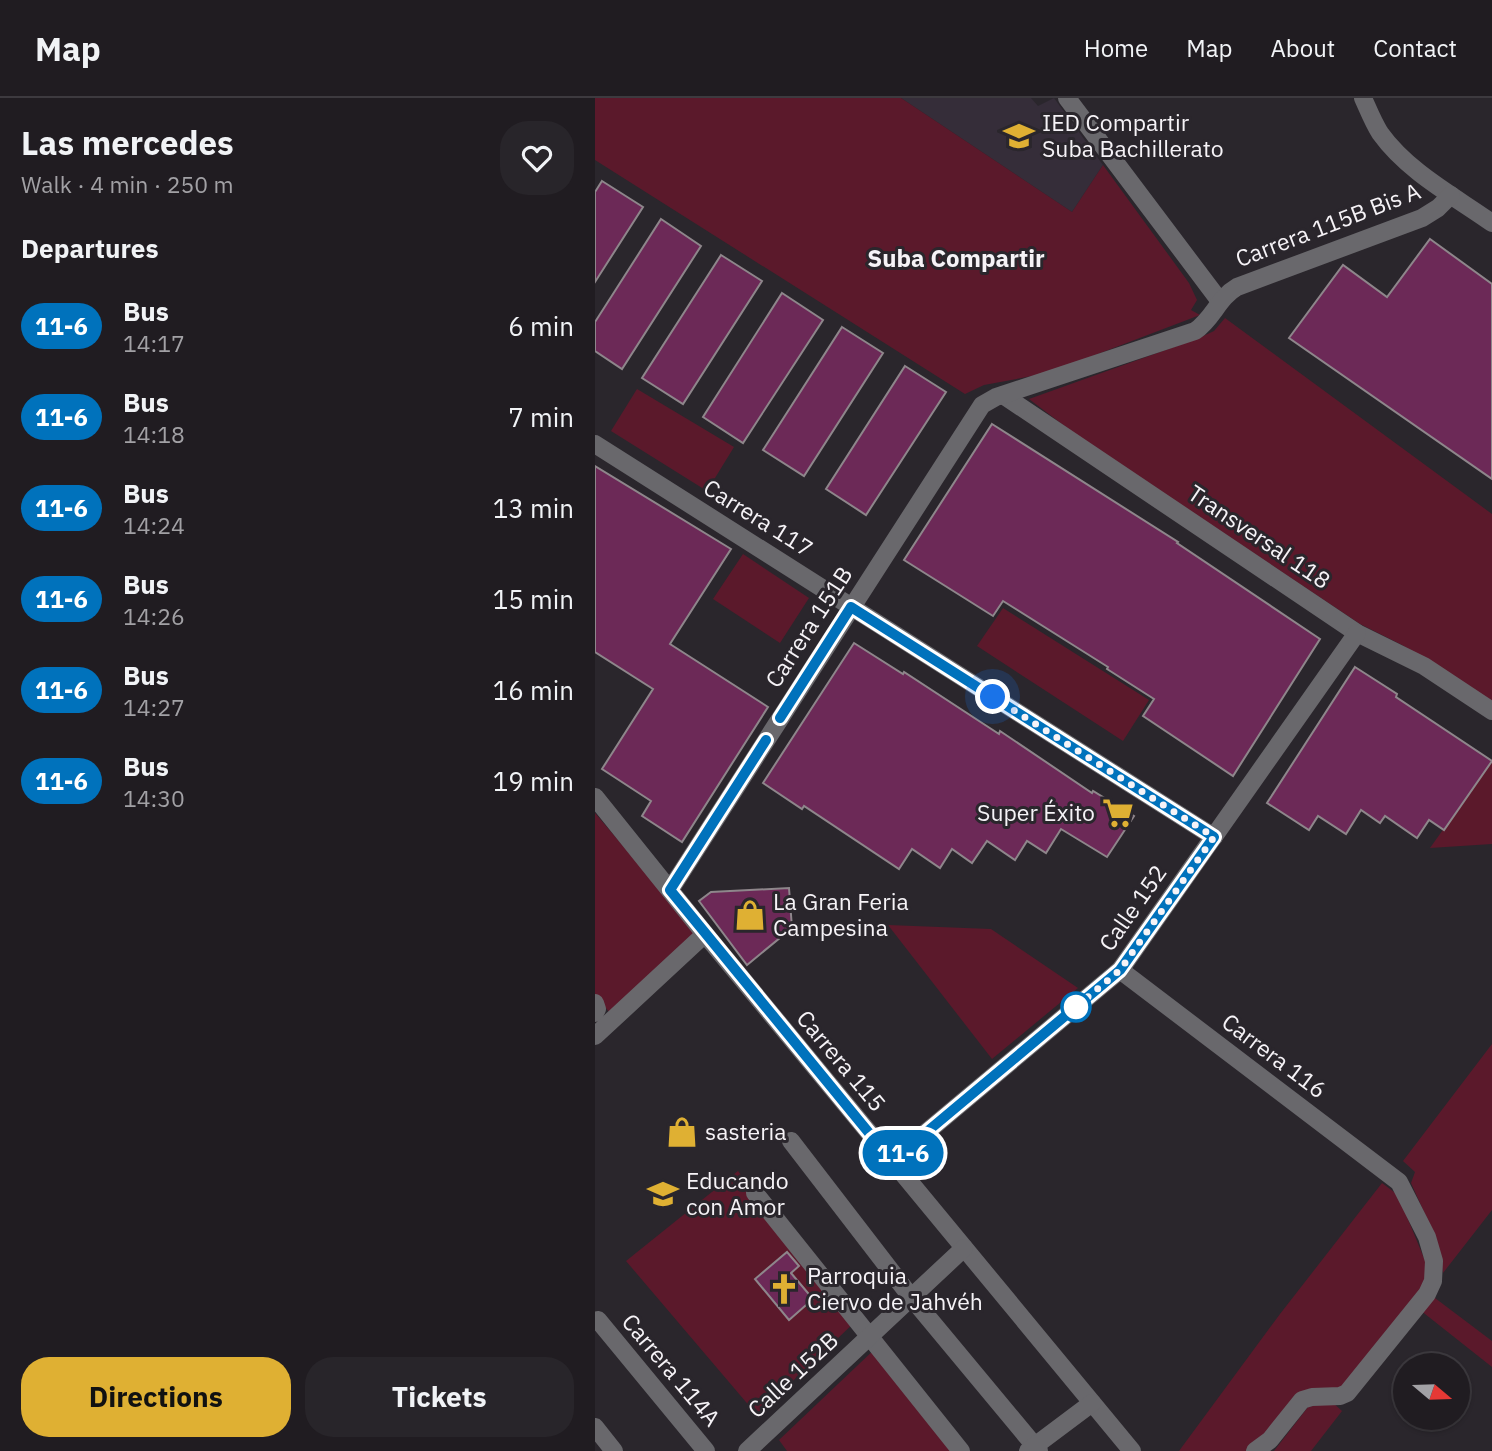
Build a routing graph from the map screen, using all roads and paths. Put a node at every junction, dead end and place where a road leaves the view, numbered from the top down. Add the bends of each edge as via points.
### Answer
1 (1066, 98) edge
2 (1363, 98) edge
3 (1451, 195) junction
4 (1492, 223) edge
5 (1219, 300) junction
6 (999, 396) junction
7 (595, 444) edge
8 (851, 607) junction
9 (1357, 633) junction
10 (1492, 711) edge
11 (595, 797) edge
12 (1214, 837) junction
13 (670, 890) junction
14 (705, 934) junction
15 (1120, 970) junction
16 (595, 1036) edge
17 (791, 1141) dead end
18 (892, 1161) junction
19 (755, 1193) dead end
20 (964, 1248) junction
21 (911, 1297) junction
22 (598, 1320) dead end
23 (869, 1337) junction
24 (1092, 1403) junction
25 (595, 1427) edge
26 (1034, 1449) edge
27 (614, 1451) edge
28 (706, 1451) edge
29 (747, 1451) edge
30 (961, 1451) edge
31 (1132, 1451) edge
32 (1255, 1451) edge

1 - 5 street
2 - 3 street via 1380,132 1398,152
3 - 4 street
3 - 5 street, Carrera 115B Bis A via 1422,218 1237,286
5 - 6 street, Carrera 115B Bis A via 1208,321 1195,331
6 - 8 street, Carrera 151B via 973,415
6 - 9 street, Transversal 118
7 - 8 street, Carrera 117
8 - 12 street, Carrera 117
8 - 13 street, Carrera 151B
9 - 10 street, Transversal 118 via 1423,666
9 - 12 street, Calle 152
11 - 13 street, Carrera 115
12 - 15 street, Calle 152
13 - 14 street, Carrera 115
14 - 16 street
14 - 18 street, Carrera 115
15 - 18 street, Calle 152
15 - 32 street, Carrera 116 via 1399,1182 1434,1261 1427,1294 1347,1393 1302,1400 1270,1440
17 - 21 street
18 - 20 street, Carrera 115
19 - 23 street
20 - 21 street, Calle 152B
20 - 24 street, Carrera 115
21 - 23 street, Calle 152B
21 - 26 street
22 - 28 street, Carrera 114A
23 - 29 street, Calle 152B
23 - 30 street
24 - 26 street
24 - 31 street, Carrera 115
25 - 27 street

